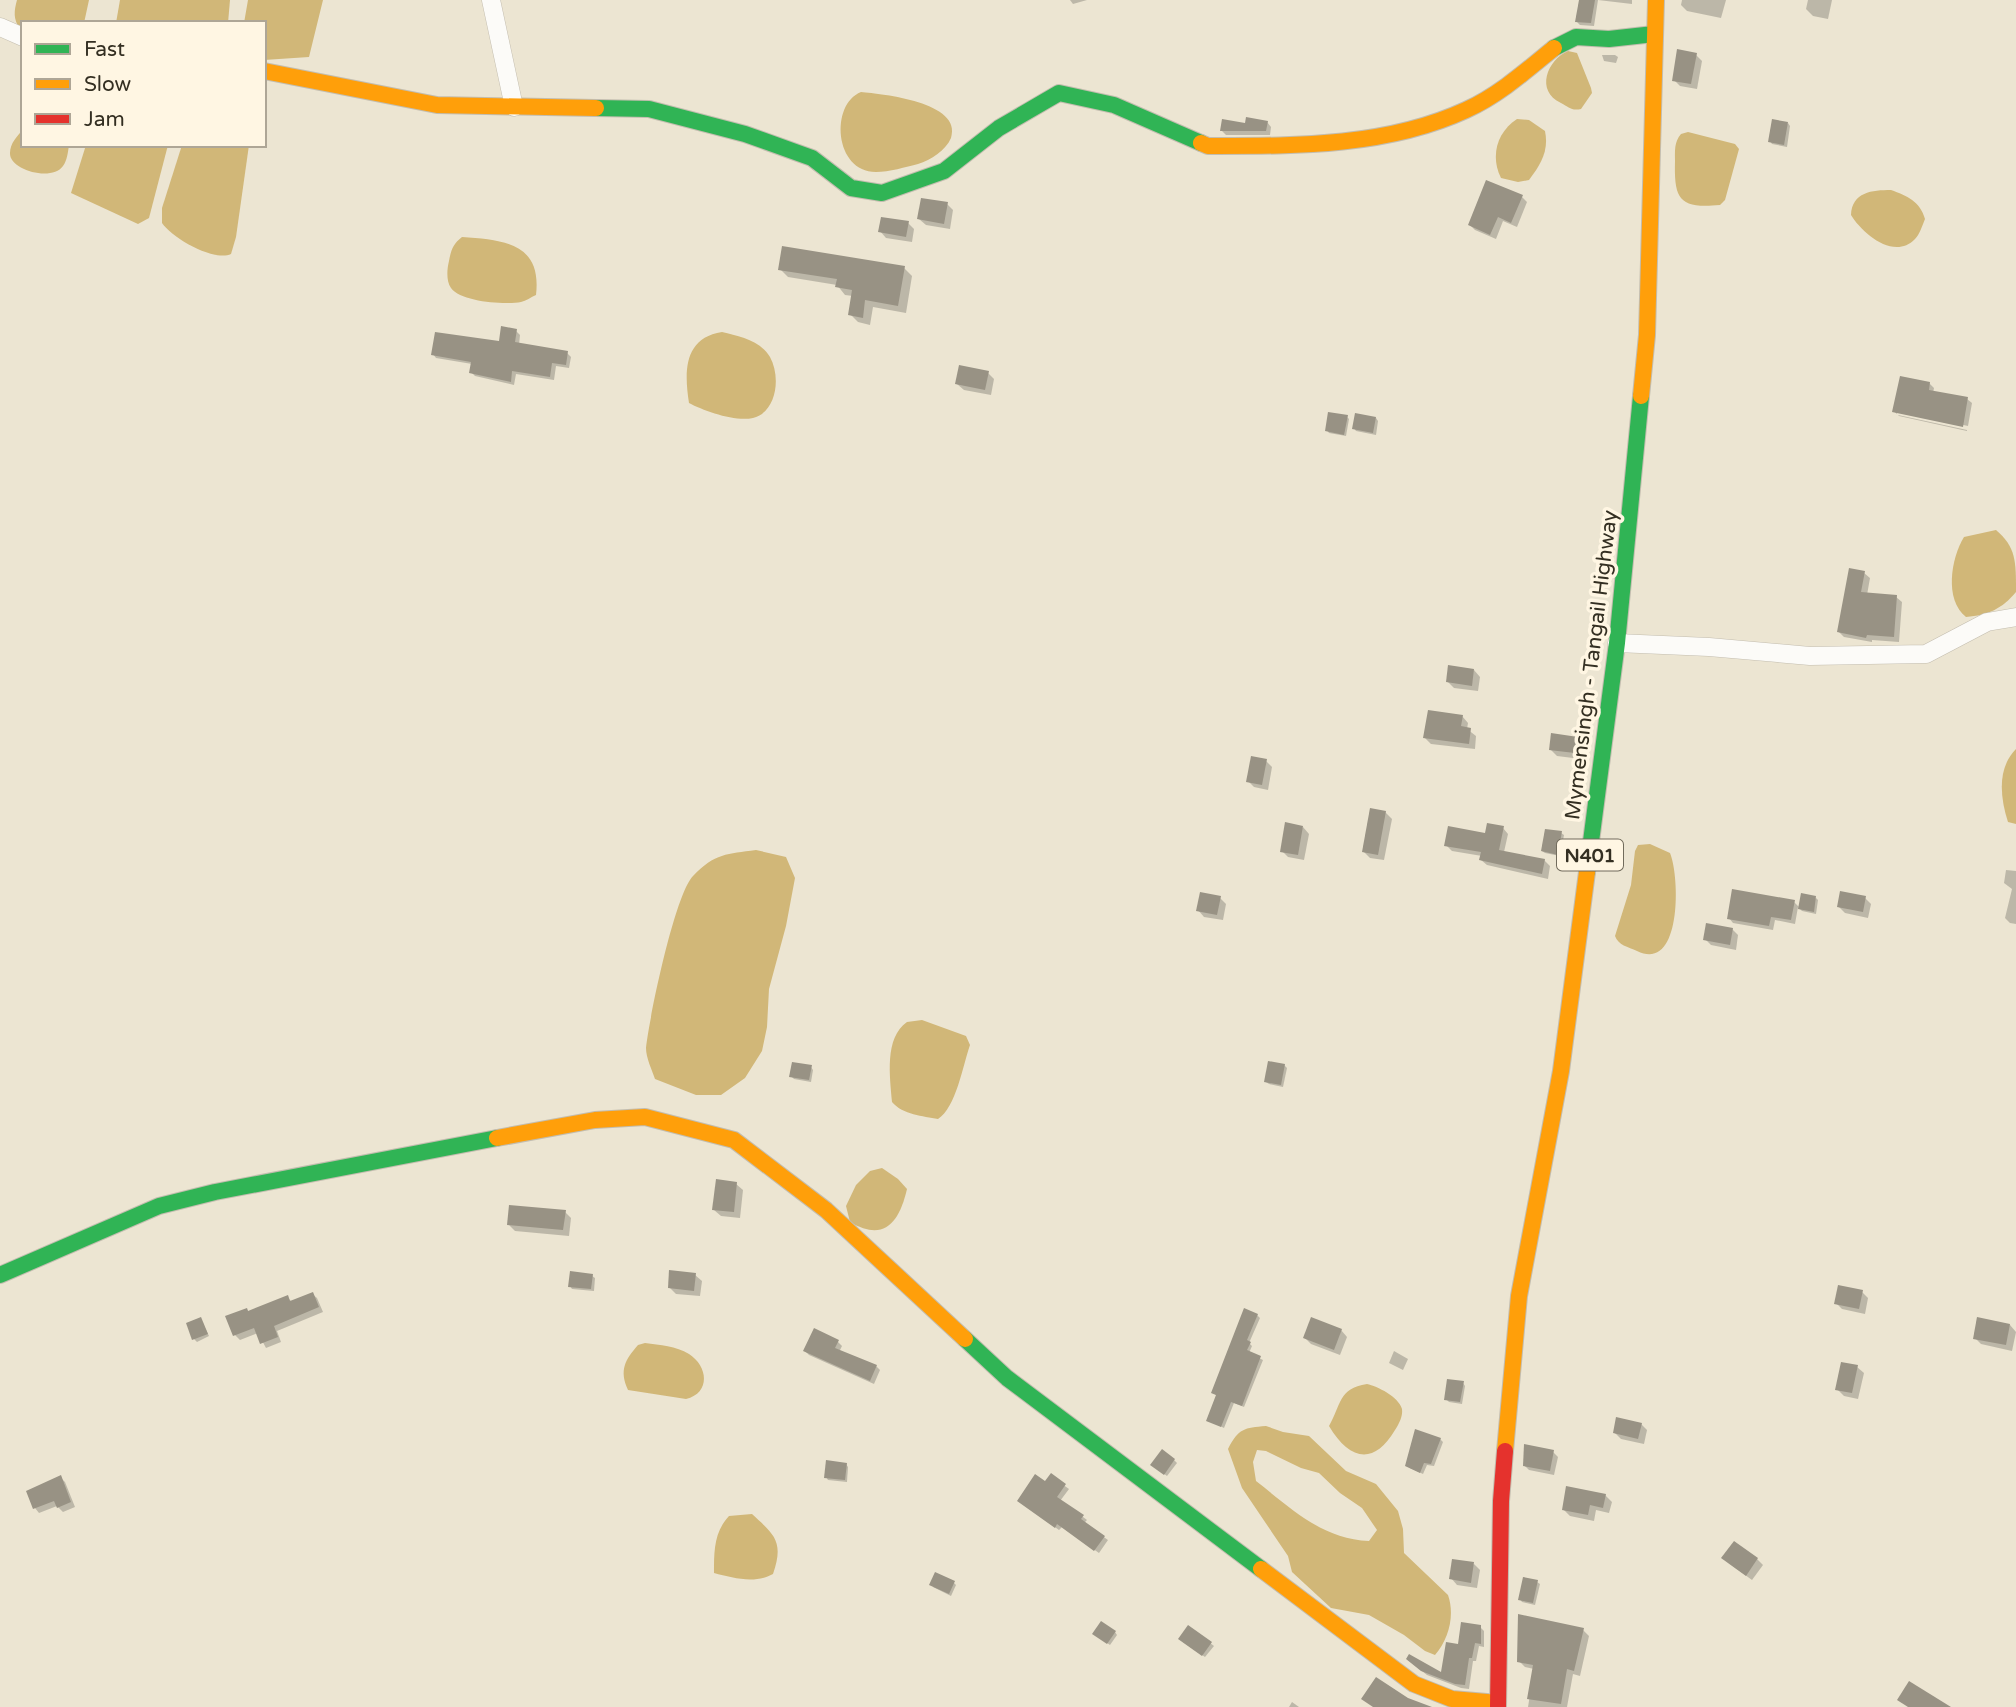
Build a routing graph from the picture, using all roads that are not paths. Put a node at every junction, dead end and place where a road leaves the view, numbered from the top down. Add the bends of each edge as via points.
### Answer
1 (491, 0) edge
2 (1656, 0) edge
3 (0, 27) edge
4 (1654, 34) junction
5 (21, 36) edge
6 (266, 71) edge
7 (514, 107) junction
8 (2016, 617) edge
9 (1617, 643) junction
10 (0, 1275) edge
11 (1498, 1705) edge

1 - 7 street
2 - 4 main road, Mymensingh - Tangail Highway / N401
3 - 5 street
4 - 7 main road via 1576,37 1560,44 1508,85 1435,122 1369,138 1294,146 1208,146 1114,106 1059,93 999,128 944,171 882,193 851,188 812,158 745,134 649,109
4 - 9 main road, Mymensingh - Tangail Highway / N401 via 1647,335
6 - 7 main road via 437,105
8 - 9 street via 1987,622 1926,654 1810,656
9 - 11 main road, Mymensingh - Tangail Highway / N401 via 1561,1071 1519,1296 1501,1501
10 - 11 main road via 159,1206 581,1123 645,1117 734,1140 826,1210 1007,1378 1414,1684 1452,1699

